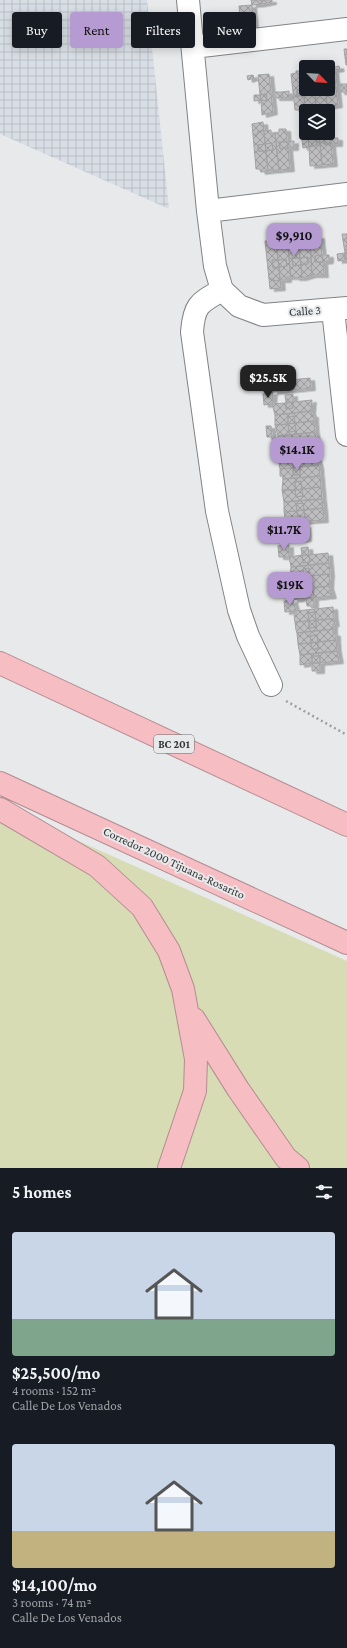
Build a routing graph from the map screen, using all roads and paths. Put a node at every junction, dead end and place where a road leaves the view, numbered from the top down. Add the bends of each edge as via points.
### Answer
1 (188, 0) edge
2 (189, 12) edge
3 (347, 29) edge
4 (195, 47) edge
5 (193, 48) edge
6 (347, 194) edge
7 (208, 210) junction
8 (222, 290) junction
9 (340, 309) edge
10 (347, 435) edge
11 (0, 663) edge
12 (271, 685) joint
13 (347, 735) edge
14 (0, 783) edge
15 (0, 809) edge
16 (347, 825) edge
17 (347, 943) edge
18 (188, 1010) junction
19 (169, 1168) edge
20 (298, 1168) edge

1 - 2 street
3 - 4 street
5 - 7 street
6 - 7 street
7 - 8 street via 215,266
8 - 9 street, Calle 3 via 239,306 263,315
8 - 12 street via 204,300 193,315 192,332 218,518 241,617
9 - 10 street
11 - 16 highway, BC 201
12 - 13 path via 282,699
14 - 17 highway, Corredor 2000 Tijuana-Rosarito
15 - 18 highway via 97,866 142,907 169,951
18 - 19 highway via 196,1060 195,1090
18 - 20 highway via 286,1158

